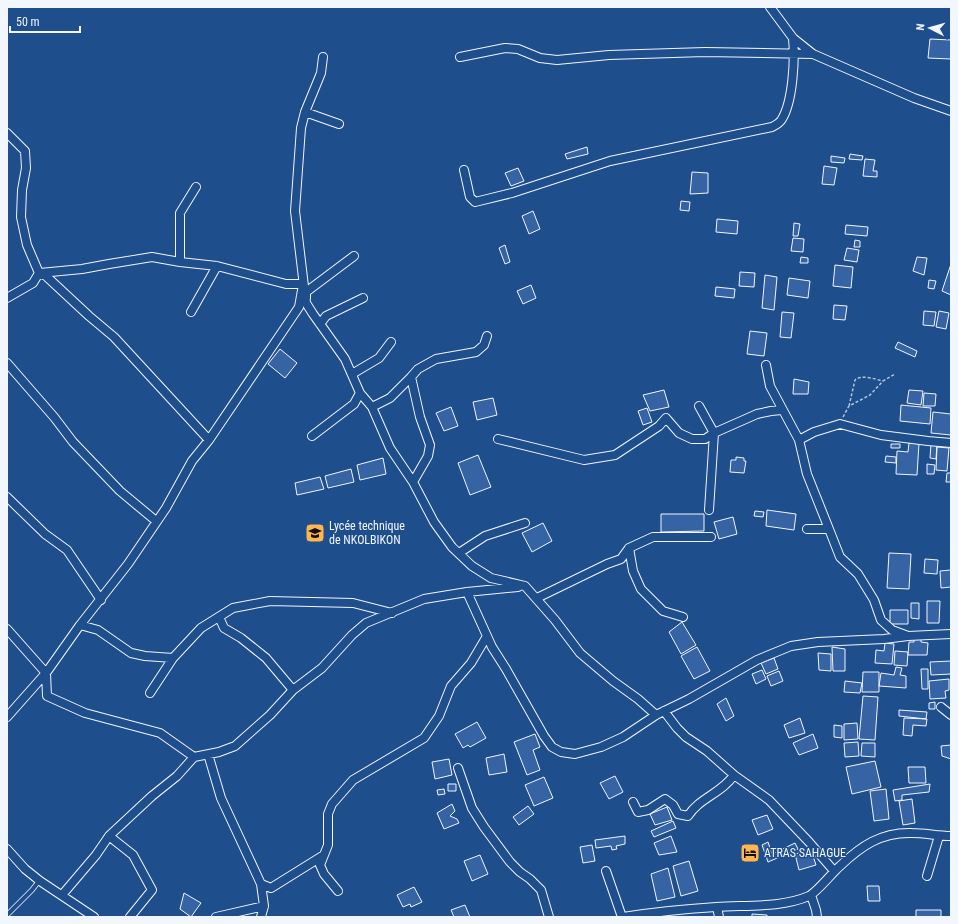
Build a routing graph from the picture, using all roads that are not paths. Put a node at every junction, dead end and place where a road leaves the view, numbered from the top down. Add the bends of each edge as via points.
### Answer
1 (770, 7) edge
2 (793, 38) junction
3 (794, 53) junction
4 (813, 54) junction
5 (323, 57) dead end
6 (460, 57) dead end
7 (951, 111) edge
8 (305, 112) junction
9 (339, 124) dead end
10 (7, 133) edge
11 (464, 170) dead end
12 (196, 187) dead end
13 (354, 256) dead end
14 (180, 262) junction
15 (217, 266) junction
16 (39, 273) junction
17 (303, 284) junction
18 (7, 298) edge
19 (363, 298) dead end
20 (306, 303) junction
21 (191, 312) dead end
22 (320, 324) junction
23 (487, 336) dead end
24 (391, 342) dead end
25 (7, 364) edge
26 (766, 365) dead end
27 (352, 374) junction
28 (411, 377) junction
29 (360, 394) junction
30 (699, 406) dead end
31 (372, 407) junction
32 (782, 410) junction
33 (714, 433) junction
34 (312, 436) dead end
35 (498, 439) dead end
36 (209, 440) junction
37 (799, 440) junction
38 (951, 443) edge
39 (413, 482) junction
40 (7, 498) edge
41 (709, 510) dead end
42 (156, 522) junction
43 (525, 523) dead end
44 (807, 529) dead end
45 (828, 529) junction
46 (711, 537) dead end
47 (628, 548) junction
48 (459, 553) junction
49 (525, 586) junction
50 (467, 592) junction
51 (537, 598) junction
52 (101, 600) junction
53 (392, 613) junction
54 (219, 617) junction
55 (683, 617) dead end
56 (80, 625) junction
57 (7, 629) edge
58 (951, 634) edge
59 (487, 636) junction
60 (908, 636) junction
61 (173, 658) junction
62 (46, 673) junction
63 (293, 690) junction
64 (150, 693) dead end
65 (941, 706) dead end
66 (664, 711) junction
67 (656, 715) junction
68 (951, 715) edge
69 (7, 718) edge
70 (208, 754) junction
71 (194, 757) junction
72 (458, 768) dead end
73 (734, 775) junction
74 (633, 802) dead end
75 (110, 836) junction
76 (939, 836) junction
77 (951, 836) edge
78 (9, 854) edge
79 (324, 855) junction
80 (606, 871) dead end
81 (834, 871) junction
82 (926, 876) dead end
83 (40, 881) junction
84 (261, 884) junction
85 (338, 891) dead end
86 (62, 895) junction
87 (811, 895) junction
88 (264, 906) junction
89 (717, 907) junction
90 (660, 914) edge
91 (7, 915) edge
92 (94, 917) edge
93 (130, 917) edge
94 (216, 917) edge
95 (261, 917) edge
96 (549, 917) edge
97 (622, 917) edge
98 (719, 917) edge
99 (817, 917) edge

1 - 2 street
2 - 3 street
2 - 4 street
3 - 4 street
3 - 6 street via 697,52 556,60 540,58 518,48 506,48
3 - 11 street via 786,109 782,120 772,127 610,161 481,202 474,202 470,197
4 - 7 street via 914,98
5 - 8 street via 321,73
8 - 9 street
8 - 17 street via 301,128 295,211
10 - 16 street via 25,150 26,168 21,217 27,245
12 - 14 street via 180,213
13 - 20 street via 306,292
14 - 15 street
14 - 16 street via 152,257 82,269
15 - 17 street via 286,284
15 - 21 street
16 - 18 street via 33,283
16 - 36 street via 46,276 114,337
17 - 20 street
17 - 36 street via 299,307
19 - 22 street via 326,316
20 - 22 street
22 - 27 street via 345,359
23 - 28 street via 484,345 476,352 436,359 418,369
24 - 27 street via 379,358
25 - 42 street via 114,486
26 - 32 street via 770,386
27 - 29 street
28 - 31 street via 390,398
28 - 39 street via 420,417 430,445 428,456
29 - 31 street
29 - 34 street via 354,404
30 - 33 street
31 - 39 street via 390,448
32 - 33 street via 758,414
32 - 37 street
33 - 35 street via 705,439 692,439 679,433 666,418 659,426 615,455 584,460
33 - 41 street
36 - 42 street via 192,461
37 - 38 street via 840,424 881,435
37 - 45 street via 807,474
39 - 48 street via 434,522 452,548
40 - 52 street via 45,534 67,550
42 - 52 street
43 - 48 street via 485,536
44 - 45 street
45 - 60 street via 840,557 858,574 874,600 881,620 892,630
46 - 47 street via 653,537
47 - 51 street via 621,559
47 - 55 street via 633,571 641,590 663,611
48 - 49 street via 472,566 491,578
49 - 50 street
49 - 51 street
50 - 53 street via 424,599
50 - 59 street
51 - 67 street via 580,653
52 - 56 street
53 - 54 street via 353,602 270,600 233,608
53 - 63 street via 366,623 322,668
54 - 61 street via 201,628
54 - 63 street via 224,628 242,638 266,658
56 - 61 street via 98,630 131,653
56 - 62 street
57 - 62 street
58 - 60 street
59 - 67 street via 544,736 552,747 562,752 576,754 601,747 623,737
59 - 79 street via 471,663 451,686 439,716 424,738 353,780 332,804 328,814 328,845
60 - 66 street via 791,646 757,660
61 - 64 street
62 - 69 street
62 - 71 street via 46,696 85,713 160,734
63 - 70 street via 270,715 235,746
65 - 68 street
66 - 67 street
66 - 73 street via 676,728
70 - 71 street
70 - 84 street via 221,798
71 - 75 street via 177,776
72 - 96 street via 472,808 510,862 540,890
73 - 74 street via 728,784 694,808 688,816 678,814 673,805 665,799 648,810 638,812
73 - 81 street via 769,800
75 - 86 street
75 - 93 street via 133,855 152,890
76 - 77 street
76 - 81 street via 911,833 885,836 868,843
76 - 82 street
78 - 83 street
79 - 84 street via 271,888
79 - 85 street via 320,865
80 - 97 street
81 - 87 street
83 - 86 street
83 - 91 lane
84 - 88 street
86 - 92 street
87 - 89 street via 768,905
87 - 99 street
88 - 94 street
88 - 95 street
89 - 90 street
89 - 98 street
90 - 97 street

